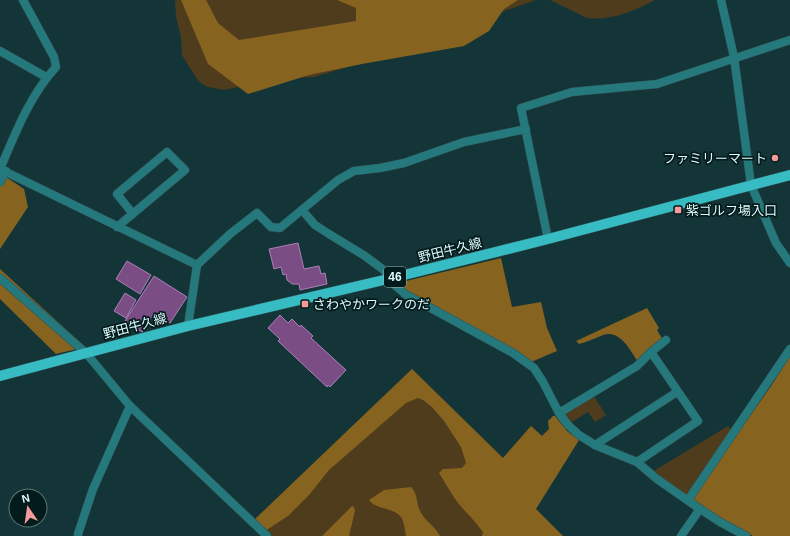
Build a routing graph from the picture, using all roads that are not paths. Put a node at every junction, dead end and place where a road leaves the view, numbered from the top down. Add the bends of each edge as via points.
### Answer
1 (23, 0) edge
2 (721, 0) edge
3 (790, 40) edge
4 (0, 50) edge
5 (734, 57) junction
6 (46, 77) junction
7 (526, 129) junction
8 (6, 172) junction
9 (790, 175) edge
10 (0, 182) edge
11 (751, 185) junction
12 (302, 210) junction
13 (133, 214) junction
14 (117, 227) junction
15 (548, 239) junction
16 (790, 263) edge
17 (197, 265) junction
18 (0, 278) edge
19 (388, 278) junction
20 (188, 326) junction
21 (666, 340) dead end
22 (790, 349) edge
23 (651, 352) junction
24 (86, 353) junction
25 (0, 376) edge
26 (677, 392) junction
27 (130, 406) junction
28 (559, 413) junction
29 (595, 445) junction
30 (637, 462) junction
31 (688, 500) junction
32 (700, 509) junction
33 (78, 536) edge
34 (267, 536) edge
35 (681, 536) edge
36 (746, 536) edge

1 - 6 street via 54,57 56,67
2 - 5 street
3 - 5 street
4 - 6 street
5 - 7 street via 657,84 572,92 521,108
5 - 11 street
6 - 8 street via 0,169
7 - 12 street via 464,142 404,163 354,171 338,180
7 - 15 street
8 - 10 street
8 - 14 street
9 - 11 main road, 野田牛久線 / 46
11 - 15 main road, 野田牛久線 / 46
11 - 16 street via 776,243
12 - 17 street via 280,228 271,227 257,213
12 - 19 street via 315,225 365,256 385,271
13 - 13 street via 184,170 167,152 117,194
13 - 14 street
14 - 17 street
15 - 19 main road, 野田牛久線 / 46
17 - 20 street
18 - 24 street
19 - 20 main road, 野田牛久線 / 46
19 - 28 street via 405,294 513,353 534,368
20 - 24 main road, 野田牛久線 / 46
21 - 23 street
22 - 31 street
23 - 26 street
23 - 28 street via 637,366
24 - 25 main road, 野田牛久線 / 46
24 - 27 street
26 - 29 street
26 - 30 street via 698,421
27 - 33 street via 93,489
27 - 34 street
28 - 29 street via 579,435
29 - 30 street
30 - 31 street
31 - 32 street
32 - 35 street
32 - 36 street

